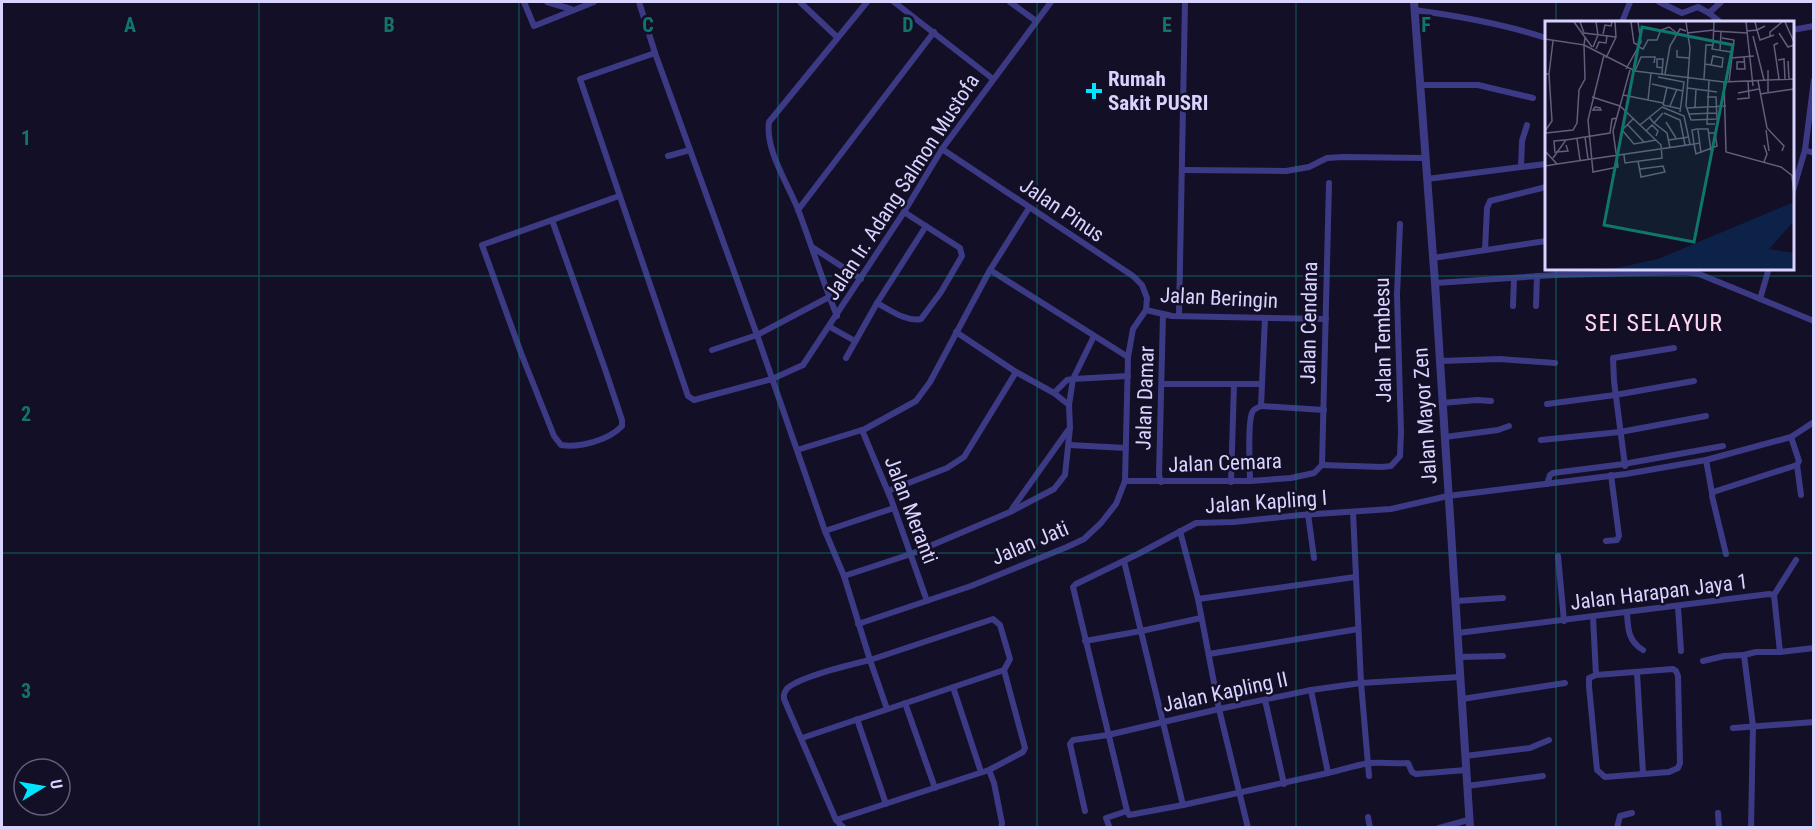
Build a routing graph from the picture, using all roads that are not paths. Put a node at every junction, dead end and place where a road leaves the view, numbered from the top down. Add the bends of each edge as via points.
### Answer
1 (524, 2) edge
2 (547, 2) edge
3 (594, 2) edge
4 (639, 2) edge
5 (800, 2) edge
6 (867, 2) edge
7 (894, 2) edge
8 (1010, 2) edge
9 (1051, 2) edge
10 (1185, 2) edge
11 (1630, 2) edge
12 (1659, 2) edge
13 (1721, 2) edge
14 (1414, 6) edge
15 (572, 10) junction
16 (1709, 13) junction
17 (1036, 21) junction
18 (1622, 21) edge
19 (1719, 21) edge
20 (1813, 26) edge
21 (1794, 30) edge
22 (934, 32) junction
23 (1814, 36) edge
24 (837, 37) junction
25 (1545, 39) edge
26 (655, 52) junction
27 (993, 79) junction
28 (1814, 80) edge
29 (1421, 85) junction
30 (1533, 98) dead end
31 (1812, 109) edge
32 (1527, 125) dead end
33 (942, 149) junction
34 (690, 150) junction
35 (1805, 150) junction
36 (1814, 153) edge
37 (668, 156) dead end
38 (1426, 158) junction
39 (1545, 164) edge
40 (1794, 166) edge
41 (1521, 167) junction
42 (1800, 167) junction
43 (1182, 170) junction
44 (1426, 179) junction
45 (1329, 183) dead end
46 (1545, 187) edge
47 (1794, 187) edge
48 (619, 196) junction
49 (1029, 208) junction
50 (798, 210) junction
51 (904, 212) junction
52 (552, 220) junction
53 (1400, 224) dead end
54 (926, 226) junction
55 (1545, 241) edge
56 (811, 246) junction
57 (1485, 250) junction
58 (1433, 258) junction
59 (990, 270) junction
60 (1768, 270) edge
61 (1537, 276) junction
62 (1514, 278) junction
63 (861, 279) junction
64 (1435, 283) junction
65 (829, 297) junction
66 (1760, 299) junction
67 (877, 303) junction
68 (1513, 306) dead end
69 (1536, 306) dead end
70 (1146, 310) junction
71 (1164, 314) junction
72 (837, 316) junction
73 (1179, 316) junction
74 (1265, 318) junction
75 (1326, 319) junction
76 (1814, 321) edge
77 (830, 327) junction
78 (956, 332) junction
79 (757, 335) junction
80 (1094, 336) junction
81 (855, 341) junction
82 (1674, 348) dead end
83 (712, 350) dead end
84 (1128, 357) junction
85 (846, 358) dead end
86 (1440, 361) junction
87 (1555, 363) dead end
88 (1016, 372) junction
89 (1128, 376) junction
90 (772, 379) junction
91 (1073, 379) junction
92 (1694, 381) dead end
93 (1163, 384) junction
94 (1234, 384) junction
95 (1262, 384) junction
96 (1054, 393) junction
97 (1615, 395) junction
98 (1491, 401) dead end
99 (1443, 403) junction
100 (1546, 404) dead end
101 (1069, 405) junction
102 (1261, 406) junction
103 (1324, 410) junction
104 (1707, 416) dead end
105 (1814, 422) edge
106 (1509, 426) dead end
107 (1070, 428) junction
108 (862, 430) junction
109 (1620, 432) junction
110 (1445, 437) junction
111 (1791, 437) junction
112 (1540, 440) dead end
113 (1069, 445) junction
114 (1723, 446) dead end
115 (1126, 448) junction
116 (797, 450) junction
117 (1706, 460) junction
118 (1624, 464) junction
119 (1322, 465) junction
120 (1797, 465) junction
121 (1626, 474) junction
122 (1611, 476) junction
123 (1125, 481) junction
124 (1161, 482) junction
125 (1231, 482) junction
126 (1250, 482) junction
127 (1547, 484) junction
128 (888, 491) junction
129 (1712, 493) junction
130 (1801, 495) dead end
131 (1449, 496) junction
132 (894, 508) junction
133 (1010, 512) junction
134 (1353, 512) junction
135 (1308, 514) junction
136 (825, 531) junction
137 (1180, 531) junction
138 (1606, 541) dead end
139 (911, 554) junction
140 (1726, 554) dead end
141 (1558, 556) dead end
142 (1314, 558) dead end
143 (1796, 560) dead end
144 (1124, 561) junction
145 (844, 576) junction
146 (1355, 578) junction
147 (1774, 595) junction
148 (1503, 598) dead end
149 (1198, 599) junction
150 (927, 601) junction
151 (1456, 601) junction
152 (1678, 606) junction
153 (1627, 613) junction
154 (1593, 617) junction
155 (1201, 618) junction
156 (1564, 621) junction
157 (858, 624) junction
158 (1358, 629) junction
159 (1141, 631) junction
160 (1458, 633) junction
161 (1085, 641) junction
162 (1814, 648) edge
163 (1643, 650) dead end
164 (1681, 651) dead end
165 (1780, 651) junction
166 (1209, 654) junction
167 (1744, 655) junction
168 (1503, 656) dead end
169 (1459, 657) junction
170 (870, 660) junction
171 (1703, 661) dead end
172 (1005, 670) junction
173 (1637, 672) junction
174 (1596, 675) junction
175 (1460, 677) junction
176 (1361, 682) junction
177 (1565, 683) dead end
178 (953, 687) junction
179 (1311, 690) junction
180 (1462, 699) junction
181 (1265, 700) junction
182 (905, 703) junction
183 (887, 709) junction
184 (1219, 709) junction
185 (857, 719) junction
186 (1162, 722) junction
187 (1814, 722) edge
188 (1753, 726) junction
189 (1733, 728) dead end
190 (1108, 735) junction
191 (802, 738) junction
192 (1549, 740) dead end
193 (1465, 756) junction
194 (1367, 764) junction
195 (989, 770) junction
196 (1466, 770) junction
197 (981, 772) junction
198 (1328, 773) junction
199 (1643, 773) junction
200 (1369, 776) dead end
201 (1543, 776) dead end
202 (1284, 784) junction
203 (1467, 786) junction
204 (935, 788) junction
205 (1240, 792) junction
206 (886, 804) junction
207 (1183, 805) junction
208 (1127, 811) junction
209 (1085, 812) dead end
210 (1632, 813) dead end
211 (1718, 813) dead end
212 (1368, 817) dead end
213 (836, 820) junction
214 (1469, 824) edge
215 (1109, 826) dead end
216 (844, 828) edge
217 (1001, 828) edge
218 (1248, 828) edge
219 (1370, 828) edge
220 (1439, 828) edge
221 (1617, 828) edge
222 (1719, 828) edge
223 (1751, 828) edge

1 - 15 street via 534,26
2 - 15 street
3 - 15 street
4 - 26 street
5 - 24 street
6 - 24 street
7 - 22 street
8 - 17 street
9 - 17 street, Jalan Ir. Adang Salmon Mustofa
10 - 43 street
11 - 18 street
12 - 16 street via 1678,12 1698,7
13 - 16 street
14 - 25 street
14 - 29 street, Jalan Mayor Zen
16 - 19 street
17 - 27 street, Jalan Ir. Adang Salmon Mustofa
20 - 21 street
20 - 23 street
22 - 27 street
22 - 50 street
24 - 50 street via 769,122 770,144
26 - 34 street
26 - 48 street, Jalan Ir. Adang Salmon Mustofa via 580,79
27 - 33 street, Jalan Ir. Adang Salmon Mustofa
28 - 31 street
29 - 30 street via 1478,85
29 - 38 street, Jalan Mayor Zen
31 - 35 street
32 - 41 street
33 - 49 street, Jalan Pinus
33 - 51 street, Jalan Ir. Adang Salmon Mustofa
34 - 37 street
34 - 79 street
35 - 36 street
35 - 42 street
38 - 43 street via 1327,158 1309,167 1286,171
38 - 44 street, Jalan Mayor Zen
39 - 41 street
40 - 42 street
41 - 44 street
42 - 47 street
43 - 73 street
44 - 58 street, Jalan Mayor Zen
45 - 75 street, Jalan Cendana
46 - 57 street via 1488,203
48 - 52 street
48 - 90 street, Jalan Ir. Adang Salmon Mustofa via 688,396 694,400
49 - 59 street
49 - 70 street, Jalan Pinus via 1132,276 1142,285
50 - 56 street
51 - 54 street
51 - 63 street, Jalan Ir. Adang Salmon Mustofa
52 - 52 street via 622,420 617,431 571,447 561,445 554,435 482,245
53 - 119 street, Jalan Tembesu via 1400,456 1391,466
54 - 67 street
54 - 67 street via 962,251 941,292 917,320
55 - 57 street
56 - 63 street
56 - 65 street
57 - 58 street
58 - 64 street, Jalan Mayor Zen
59 - 78 street
59 - 80 street
60 - 66 street
61 - 62 street
61 - 66 street via 1687,272
61 - 69 street
62 - 64 street
62 - 68 street
63 - 72 street, Jalan Ir. Adang Salmon Mustofa
64 - 86 street, Jalan Mayor Zen
65 - 72 street
65 - 79 street
66 - 76 street
67 - 81 street
70 - 71 street, Jalan Beringin
70 - 84 street, Jalan Jati via 1133,329
71 - 73 street, Jalan Beringin
71 - 93 street, Jalan Damar
72 - 77 street, Jalan Ir. Adang Salmon Mustofa
73 - 74 street, Jalan Beringin
74 - 75 street, Jalan Beringin
74 - 95 street
75 - 103 street, Jalan Cendana
77 - 81 street
77 - 90 street, Jalan Ir. Adang Salmon Mustofa via 803,365
78 - 88 street
78 - 108 street via 916,401
79 - 83 street
79 - 90 street
80 - 84 street
80 - 91 street
81 - 85 street
82 - 97 street via 1613,358
84 - 89 street, Jalan Jati
86 - 87 street via 1500,359
86 - 99 street, Jalan Mayor Zen
88 - 96 street
88 - 128 street via 964,457 947,468
89 - 91 street
89 - 115 street, Jalan Jati
90 - 116 street
91 - 96 street
91 - 101 street
92 - 97 street
93 - 94 street
93 - 124 street, Jalan Damar
94 - 95 street
94 - 125 street
95 - 102 street
96 - 101 street
97 - 100 street
97 - 109 street
98 - 99 street
99 - 110 street, Jalan Mayor Zen
101 - 107 street
102 - 103 street
102 - 126 street via 1251,414
103 - 119 street, Jalan Cendana
104 - 109 street
105 - 111 street, Jalan Kapling I
106 - 110 street
107 - 113 street
107 - 133 street
108 - 116 street
108 - 128 street, Jalan Meranti
109 - 112 street
109 - 118 street
110 - 131 street, Jalan Mayor Zen
111 - 117 street, Jalan Kapling I
111 - 120 street
113 - 115 street
113 - 133 street via 1065,475 1054,489
114 - 118 street
115 - 123 street, Jalan Jati
116 - 136 street
117 - 121 street, Jalan Kapling I
117 - 129 street
118 - 121 street
118 - 127 street via 1553,473
119 - 126 street, Jalan Cemara via 1314,473
120 - 129 street
120 - 130 street
121 - 122 street, Jalan Kapling I
122 - 127 street, Jalan Kapling I
122 - 138 street via 1619,536 1617,540
123 - 124 street, Jalan Cemara
123 - 150 street, Jalan Jati via 1116,504 1084,539
124 - 125 street, Jalan Cemara
125 - 126 street, Jalan Cemara
127 - 131 street, Jalan Kapling I
128 - 132 street, Jalan Meranti
129 - 140 street
131 - 134 street, Jalan Kapling I via 1390,509
131 - 151 street, Jalan Mayor Zen
132 - 136 street
132 - 139 street, Jalan Meranti
133 - 139 street
134 - 135 street, Jalan Kapling I
134 - 146 street
135 - 137 street, Jalan Kapling I via 1196,523
135 - 142 street
136 - 145 street
137 - 144 street, Jalan Kapling I
137 - 149 street
139 - 145 street
139 - 150 street, Jalan Meranti
141 - 156 street
143 - 147 street
144 - 159 street
144 - 161 street, Jalan Kapling I via 1073,587
145 - 157 street
146 - 149 street
146 - 158 street
147 - 152 street, Jalan Harapan Jaya 1
147 - 165 street, Jalan Harapan Jaya 1
148 - 151 street
149 - 155 street
150 - 157 street, Jalan Jati
151 - 160 street, Jalan Mayor Zen
152 - 153 street, Jalan Harapan Jaya 1
152 - 164 street
153 - 154 street, Jalan Harapan Jaya 1
153 - 163 street via 1630,638
154 - 156 street, Jalan Harapan Jaya 1
154 - 174 street
155 - 159 street
155 - 166 street
156 - 160 street, Jalan Harapan Jaya 1
157 - 170 street
158 - 166 street
158 - 176 street
159 - 161 street
159 - 186 street
160 - 169 street, Jalan Mayor Zen
161 - 190 street, Jalan Kapling I
162 - 165 street
165 - 167 street
166 - 184 street
167 - 171 street
167 - 188 street
168 - 169 street
169 - 175 street, Jalan Mayor Zen
170 - 172 street via 993,619 1000,625 1010,659
170 - 183 street
170 - 191 street via 786,689 784,699
172 - 178 street
172 - 195 street via 1025,748
173 - 174 street
173 - 199 street
173 - 199 street via 1673,669 1678,676 1680,763 1669,772
174 - 199 street via 1590,678 1589,686 1597,770 1605,777
175 - 176 street, Jalan Kapling II
175 - 180 street, Jalan Mayor Zen
176 - 179 street, Jalan Kapling II
176 - 194 street
177 - 180 street
178 - 182 street
178 - 197 street
179 - 181 street, Jalan Kapling II
179 - 198 street
180 - 193 street, Jalan Mayor Zen
181 - 184 street, Jalan Kapling II
181 - 202 street
182 - 183 street
182 - 204 street
183 - 185 street
184 - 186 street, Jalan Kapling II
184 - 205 street
185 - 191 street
185 - 206 street
186 - 190 street, Jalan Kapling II
186 - 207 street
187 - 188 street
188 - 189 street
188 - 223 street
190 - 208 street, Jalan Kapling I
190 - 209 street, Jalan Kapling II via 1070,741
191 - 213 street
192 - 193 street via 1530,748
193 - 196 street, Jalan Mayor Zen
194 - 196 street via 1406,763 1416,774
194 - 198 street
194 - 200 street
195 - 197 street
195 - 217 street
196 - 203 street, Jalan Mayor Zen
197 - 204 street
198 - 202 street
201 - 203 street
202 - 205 street
203 - 214 street, Jalan Mayor Zen
204 - 206 street
205 - 207 street
205 - 218 street
206 - 213 street
207 - 208 street via 1131,815
208 - 215 street via 1106,818
210 - 221 street via 1620,816
211 - 222 street
212 - 219 street
213 - 216 street
214 - 220 street

